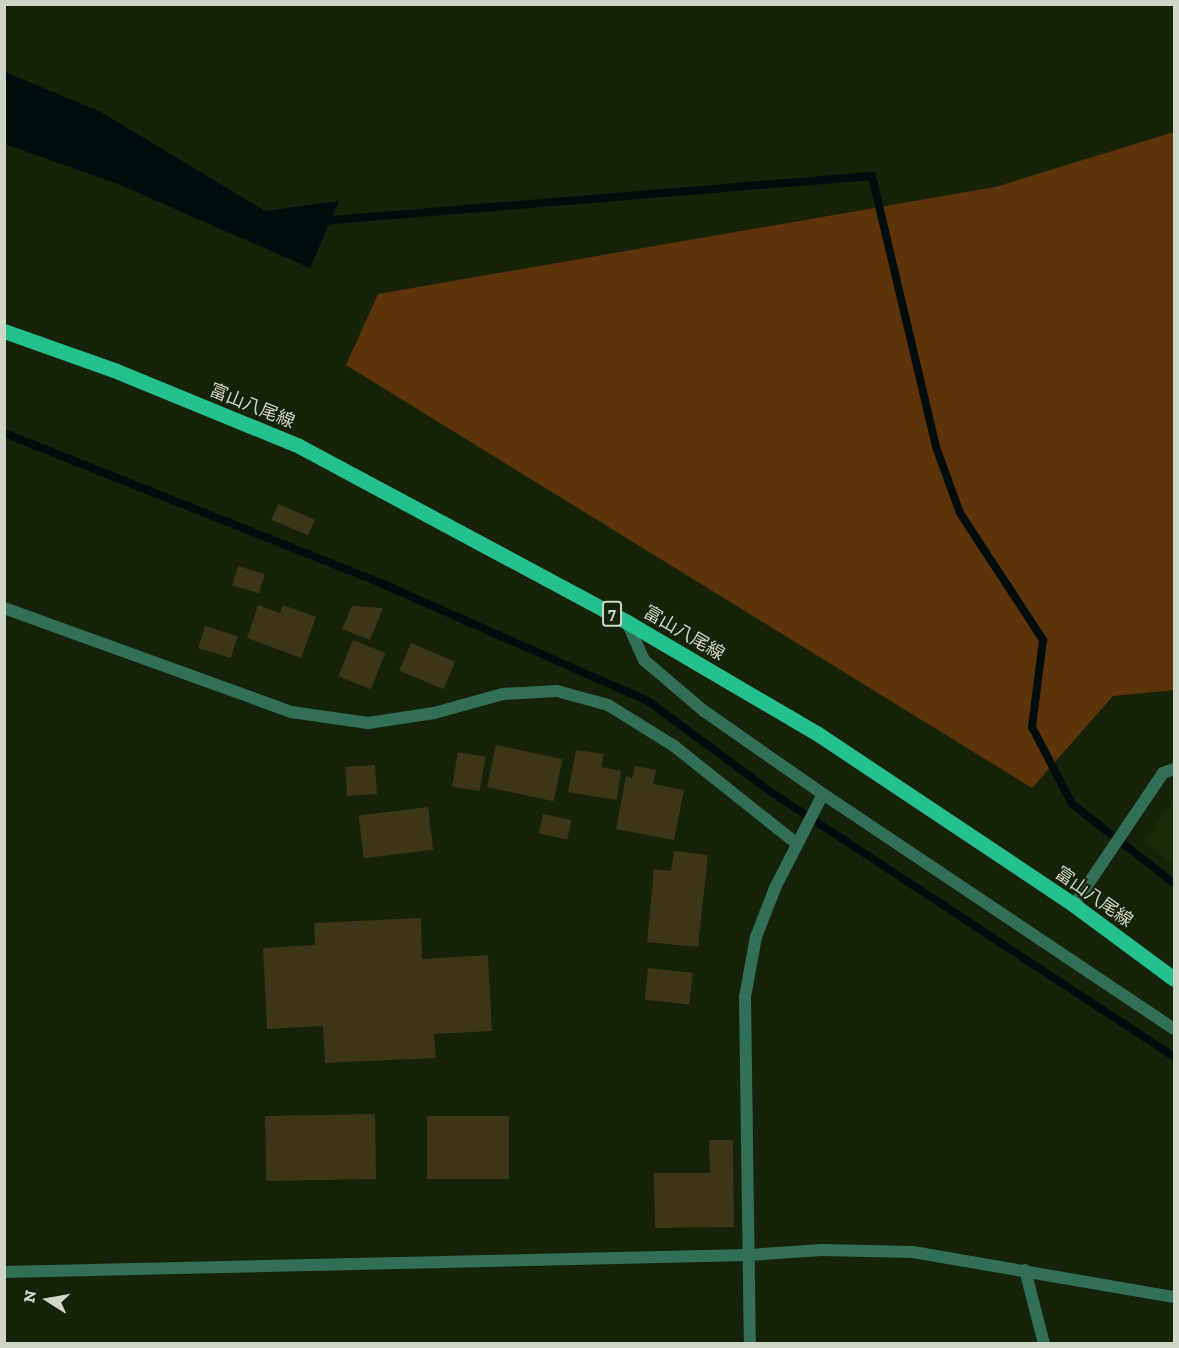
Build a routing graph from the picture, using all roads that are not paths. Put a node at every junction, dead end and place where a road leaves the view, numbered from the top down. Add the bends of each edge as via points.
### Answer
1 (4, 331) edge
2 (4, 608) edge
3 (627, 622) junction
4 (1174, 769) edge
5 (823, 794) junction
6 (797, 844) junction
7 (1074, 905) junction
8 (1174, 979) edge
9 (1174, 1029) edge
10 (748, 1254) junction
11 (1025, 1270) junction
12 (4, 1272) edge
13 (1174, 1297) edge
14 (750, 1344) edge
15 (1044, 1344) edge

1 - 3 main road, 富山八尾線 / 7 via 114,370 298,446
2 - 6 street via 291,712 368,723 435,713 503,694 557,691 608,705 674,746
3 - 5 street via 644,660 704,711
3 - 7 main road, 富山八尾線 / 7 via 818,734
4 - 7 street via 1162,773
5 - 6 street
5 - 9 street
6 - 10 street via 756,938 745,997
7 - 8 main road, 富山八尾線 / 7
10 - 11 street via 822,1250 913,1252
10 - 12 street
10 - 14 street
11 - 13 street
11 - 15 street

